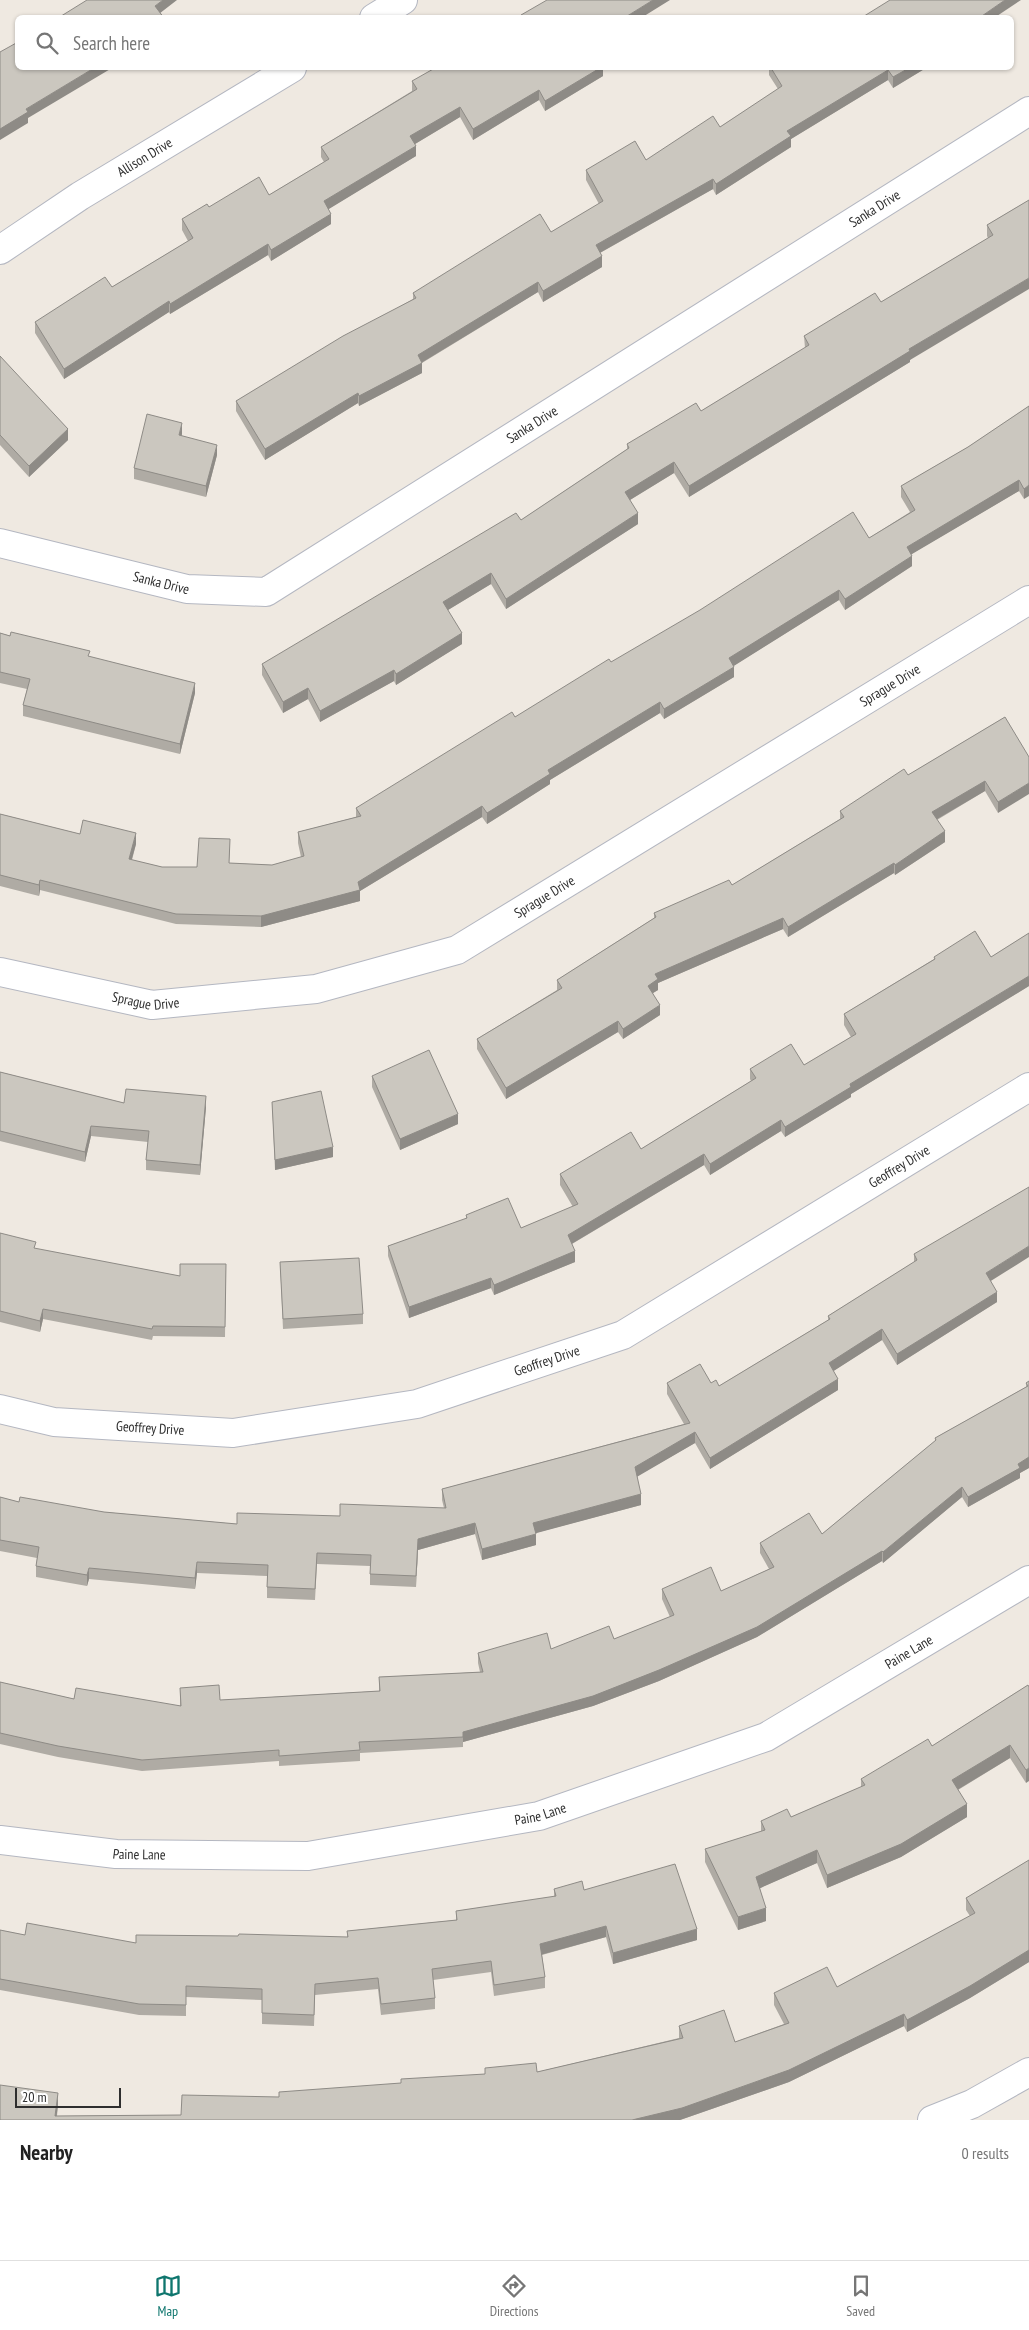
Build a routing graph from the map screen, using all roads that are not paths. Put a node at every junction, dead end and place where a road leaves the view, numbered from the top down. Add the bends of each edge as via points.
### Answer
1 (403, 0) edge
2 (379, 15) edge
3 (289, 70) edge
4 (1029, 111) edge
5 (0, 250) edge
6 (0, 543) edge
7 (1029, 600) edge
8 (0, 972) edge
9 (1029, 1087) edge
10 (0, 1409) edge
11 (1029, 1580) edge
12 (0, 1840) edge
13 (1029, 2072) edge
14 (932, 2120) edge

1 - 2 street
3 - 5 street, Allison Drive via 80,196
4 - 6 street, Sanka Drive via 266,592 187,589
7 - 8 street, Sprague Drive via 457,950 316,989 152,1005
9 - 10 street, Geoffrey Drive via 623,1335 418,1404 234,1433 54,1422
11 - 12 street, Paine Lane via 766,1737 539,1816 308,1856 116,1854
13 - 14 street via 972,2104

